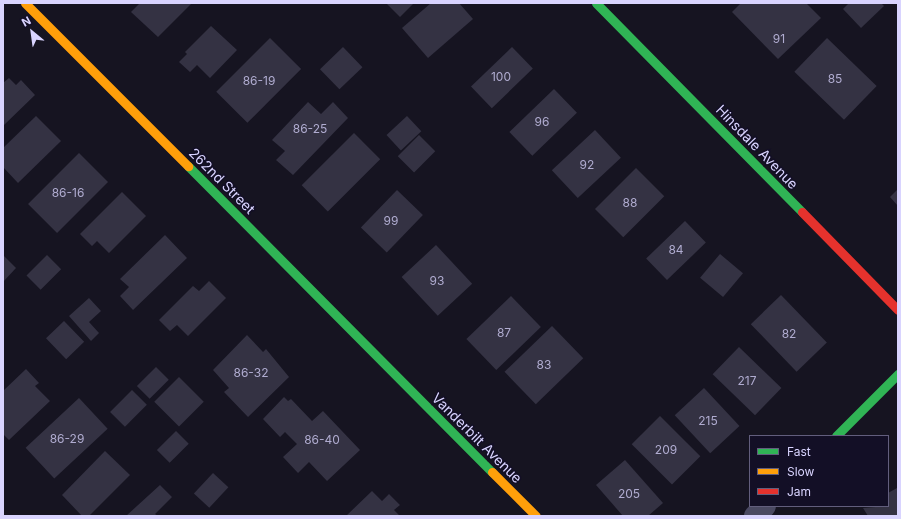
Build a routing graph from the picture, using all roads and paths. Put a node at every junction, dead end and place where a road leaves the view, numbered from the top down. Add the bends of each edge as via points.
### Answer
1 (25, 3) edge
2 (596, 3) edge
3 (898, 310) edge
4 (898, 374) edge
5 (399, 379) joint
6 (837, 435) edge
7 (765, 507) edge
8 (536, 516) edge
9 (755, 516) edge

1 - 5 street, 262nd Street
2 - 3 street, Hinsdale Avenue
4 - 6 street
5 - 8 street, Vanderbilt Avenue
7 - 9 street

